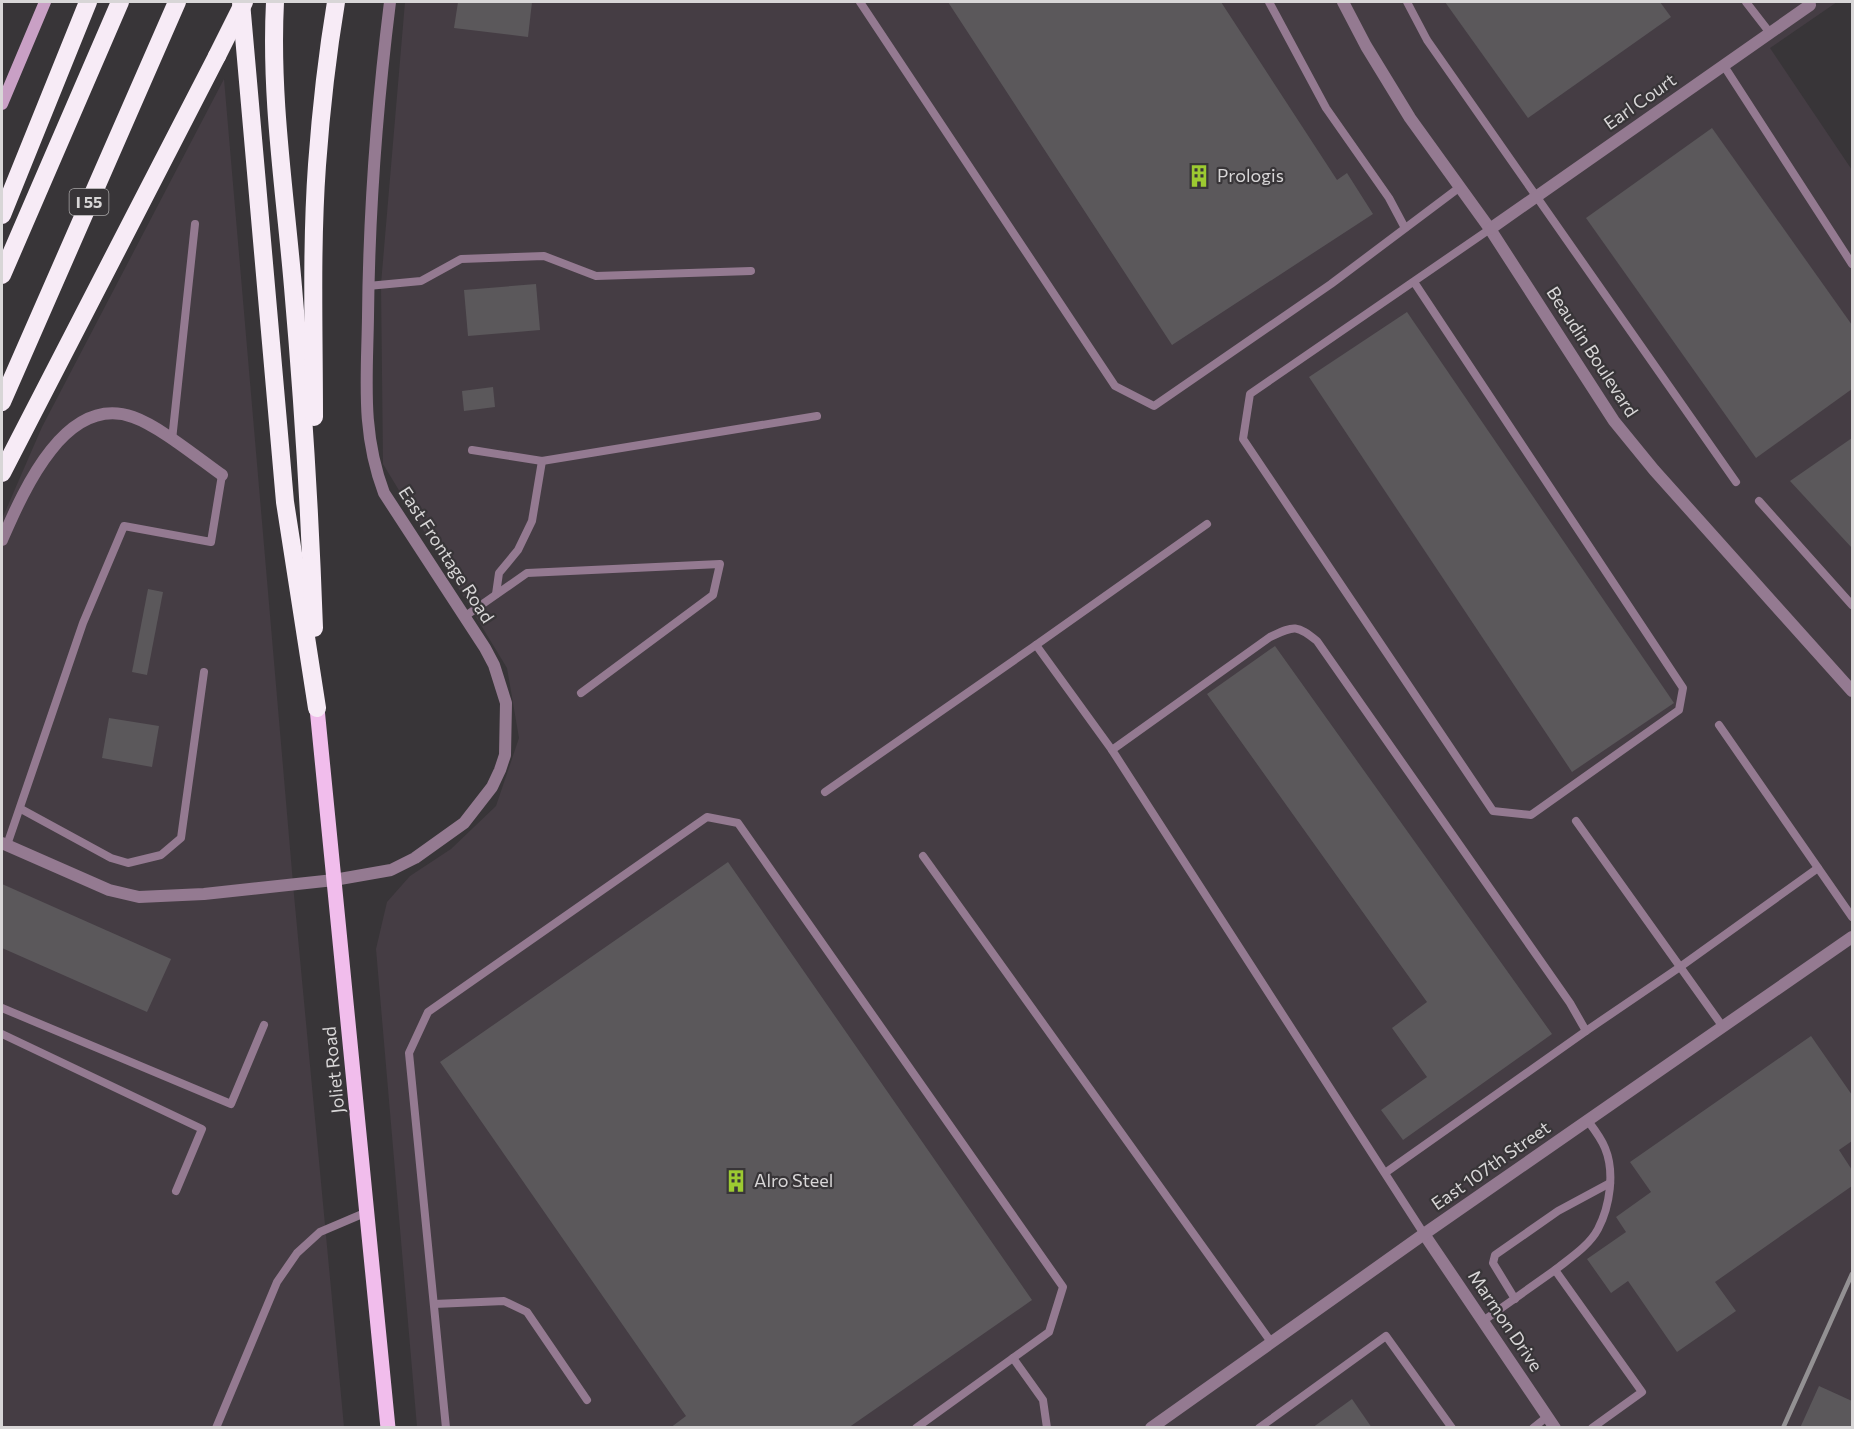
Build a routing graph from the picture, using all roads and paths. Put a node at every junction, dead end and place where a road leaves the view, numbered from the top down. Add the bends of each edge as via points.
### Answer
1 (45, 2) edge
2 (88, 2) edge
3 (120, 2) edge
4 (177, 2) edge
5 (242, 2) edge
6 (275, 2) edge
7 (336, 2) edge
8 (390, 2) edge
9 (860, 2) edge
10 (1269, 2) edge
11 (1343, 2) edge
12 (1407, 2) edge
13 (1746, 2) edge
14 (1809, 3) edge
15 (1770, 33) junction
16 (1724, 66) junction
17 (2, 104) edge
18 (1460, 187) junction
19 (1537, 196) junction
20 (2, 215) edge
21 (195, 224) dead end
22 (1405, 228) junction
23 (1490, 229) junction
24 (1852, 264) edge
25 (750, 271) dead end
26 (2, 274) edge
27 (1413, 282) junction
28 (368, 286) junction
29 (2, 402) edge
30 (817, 416) dead end
31 (172, 440) junction
32 (472, 450) dead end
33 (542, 461) junction
34 (2, 473) edge
35 (222, 475) joint
36 (1736, 482) dead end
37 (1759, 501) dead end
38 (1208, 524) dead end
39 (2, 540) edge
40 (496, 594) junction
41 (1852, 605) edge
42 (464, 616) junction
43 (314, 626) junction
44 (1036, 645) junction
45 (204, 672) dead end
46 (1852, 688) edge
47 (581, 693) dead end
48 (317, 708) junction
49 (1719, 725) dead end
50 (1112, 750) junction
51 (825, 792) dead end
52 (21, 809) junction
53 (1576, 821) dead end
54 (4, 844) edge
55 (923, 855) dead end
56 (1818, 868) junction
57 (334, 880) junction
58 (1852, 917) edge
59 (1852, 937) edge
60 (1680, 967) junction
61 (2, 1008) edge
62 (264, 1025) dead end
63 (1723, 1027) junction
64 (1586, 1031) junction
65 (2, 1034) edge
66 (1588, 1121) junction
67 (1385, 1173) junction
68 (1610, 1183) junction
69 (176, 1191) dead end
70 (368, 1211) junction
71 (1424, 1234) junction
72 (1555, 1270) junction
73 (1515, 1299) junction
74 (434, 1304) junction
75 (1483, 1321) junction
76 (1271, 1342) junction
77 (1013, 1358) junction
78 (587, 1400) dead end
79 (1548, 1416) junction
80 (216, 1428) edge
81 (388, 1428) edge
82 (446, 1428) edge
83 (916, 1428) edge
84 (1047, 1428) edge
85 (1151, 1428) edge
86 (1259, 1428) edge
87 (1452, 1428) edge
88 (1533, 1428) edge
89 (1555, 1428) edge
90 (1592, 1428) edge

1 - 17 street
2 - 20 highway
3 - 26 highway
4 - 29 highway, I 55
5 - 34 highway, bridge
5 - 48 highway via 285,502
6 - 43 highway via 277,118 310,495
7 - 43 highway via 316,167
8 - 28 street, East Frontage Road via 378,103
9 - 22 lane via 1115,386 1154,405 1331,284
10 - 22 lane via 1326,108 1389,198
11 - 18 street, Beaudin Boulevard via 1410,118
12 - 19 lane via 1427,40
13 - 15 lane
14 - 15 street, Earl Court
15 - 16 street, Earl Court
16 - 19 street, Earl Court
16 - 24 lane
18 - 22 lane
18 - 23 street, Beaudin Boulevard
19 - 23 street, Earl Court
19 - 36 lane
21 - 31 lane
23 - 27 lane
23 - 46 street, Beaudin Boulevard via 1614,421
25 - 28 lane via 596,276 544,256 461,259 421,281
27 - 27 lane via 1250,394 1243,440 1493,811 1531,815 1679,710 1683,688
28 - 42 street, East Frontage Road via 367,424 374,467 393,508
30 - 33 lane
31 - 35 street
31 - 39 street via 134,417 118,414 83,421 62,435 42,462
32 - 33 lane
33 - 40 lane via 532,521 518,550 499,573
35 - 52 lane via 212,542 124,526 83,623
37 - 41 lane
38 - 44 lane
40 - 42 lane
40 - 47 lane via 527,573 720,564 713,596
42 - 57 street, East Frontage Road via 494,664 506,703 505,755 492,787 464,823 415,858 391,870
43 - 48 highway
44 - 50 lane
44 - 51 lane
45 - 52 lane via 181,838 161,855 128,863 111,858
48 - 57 main road, Joliet Road
49 - 56 lane
50 - 64 lane via 1270,637 1290,628 1304,631 1317,641
50 - 67 lane
52 - 54 lane
53 - 60 lane
54 - 57 street, East Frontage Road via 109,890 139,897
55 - 76 lane
56 - 58 lane
56 - 60 lane
57 - 70 main road, Joliet Road
59 - 63 street, East 107th Street
60 - 63 lane
60 - 64 lane
61 - 62 lane via 231,1104
63 - 66 street, East 107th Street
64 - 67 lane
65 - 69 lane via 202,1129
66 - 68 lane via 1610,1160
66 - 71 street, East 107th Street
67 - 71 lane
68 - 72 lane via 1598,1230
68 - 73 lane via 1558,1211 1495,1255 1493,1263
70 - 80 lane via 320,1232 297,1253 277,1282
70 - 81 main road, Joliet Road
71 - 75 street, Marmon Drive
71 - 76 street, East 107th Street
72 - 73 lane
72 - 90 lane via 1642,1392
73 - 75 lane
74 - 77 lane via 409,1053 428,1012 707,816 738,823 1063,1287 1048,1332
74 - 78 lane via 504,1301 528,1312
74 - 82 lane
75 - 79 street, Marmon Drive
76 - 85 street, East 107th Street
77 - 83 lane
77 - 84 lane via 1044,1400
79 - 88 lane
79 - 89 street, Marmon Drive
86 - 87 lane via 1386,1336

